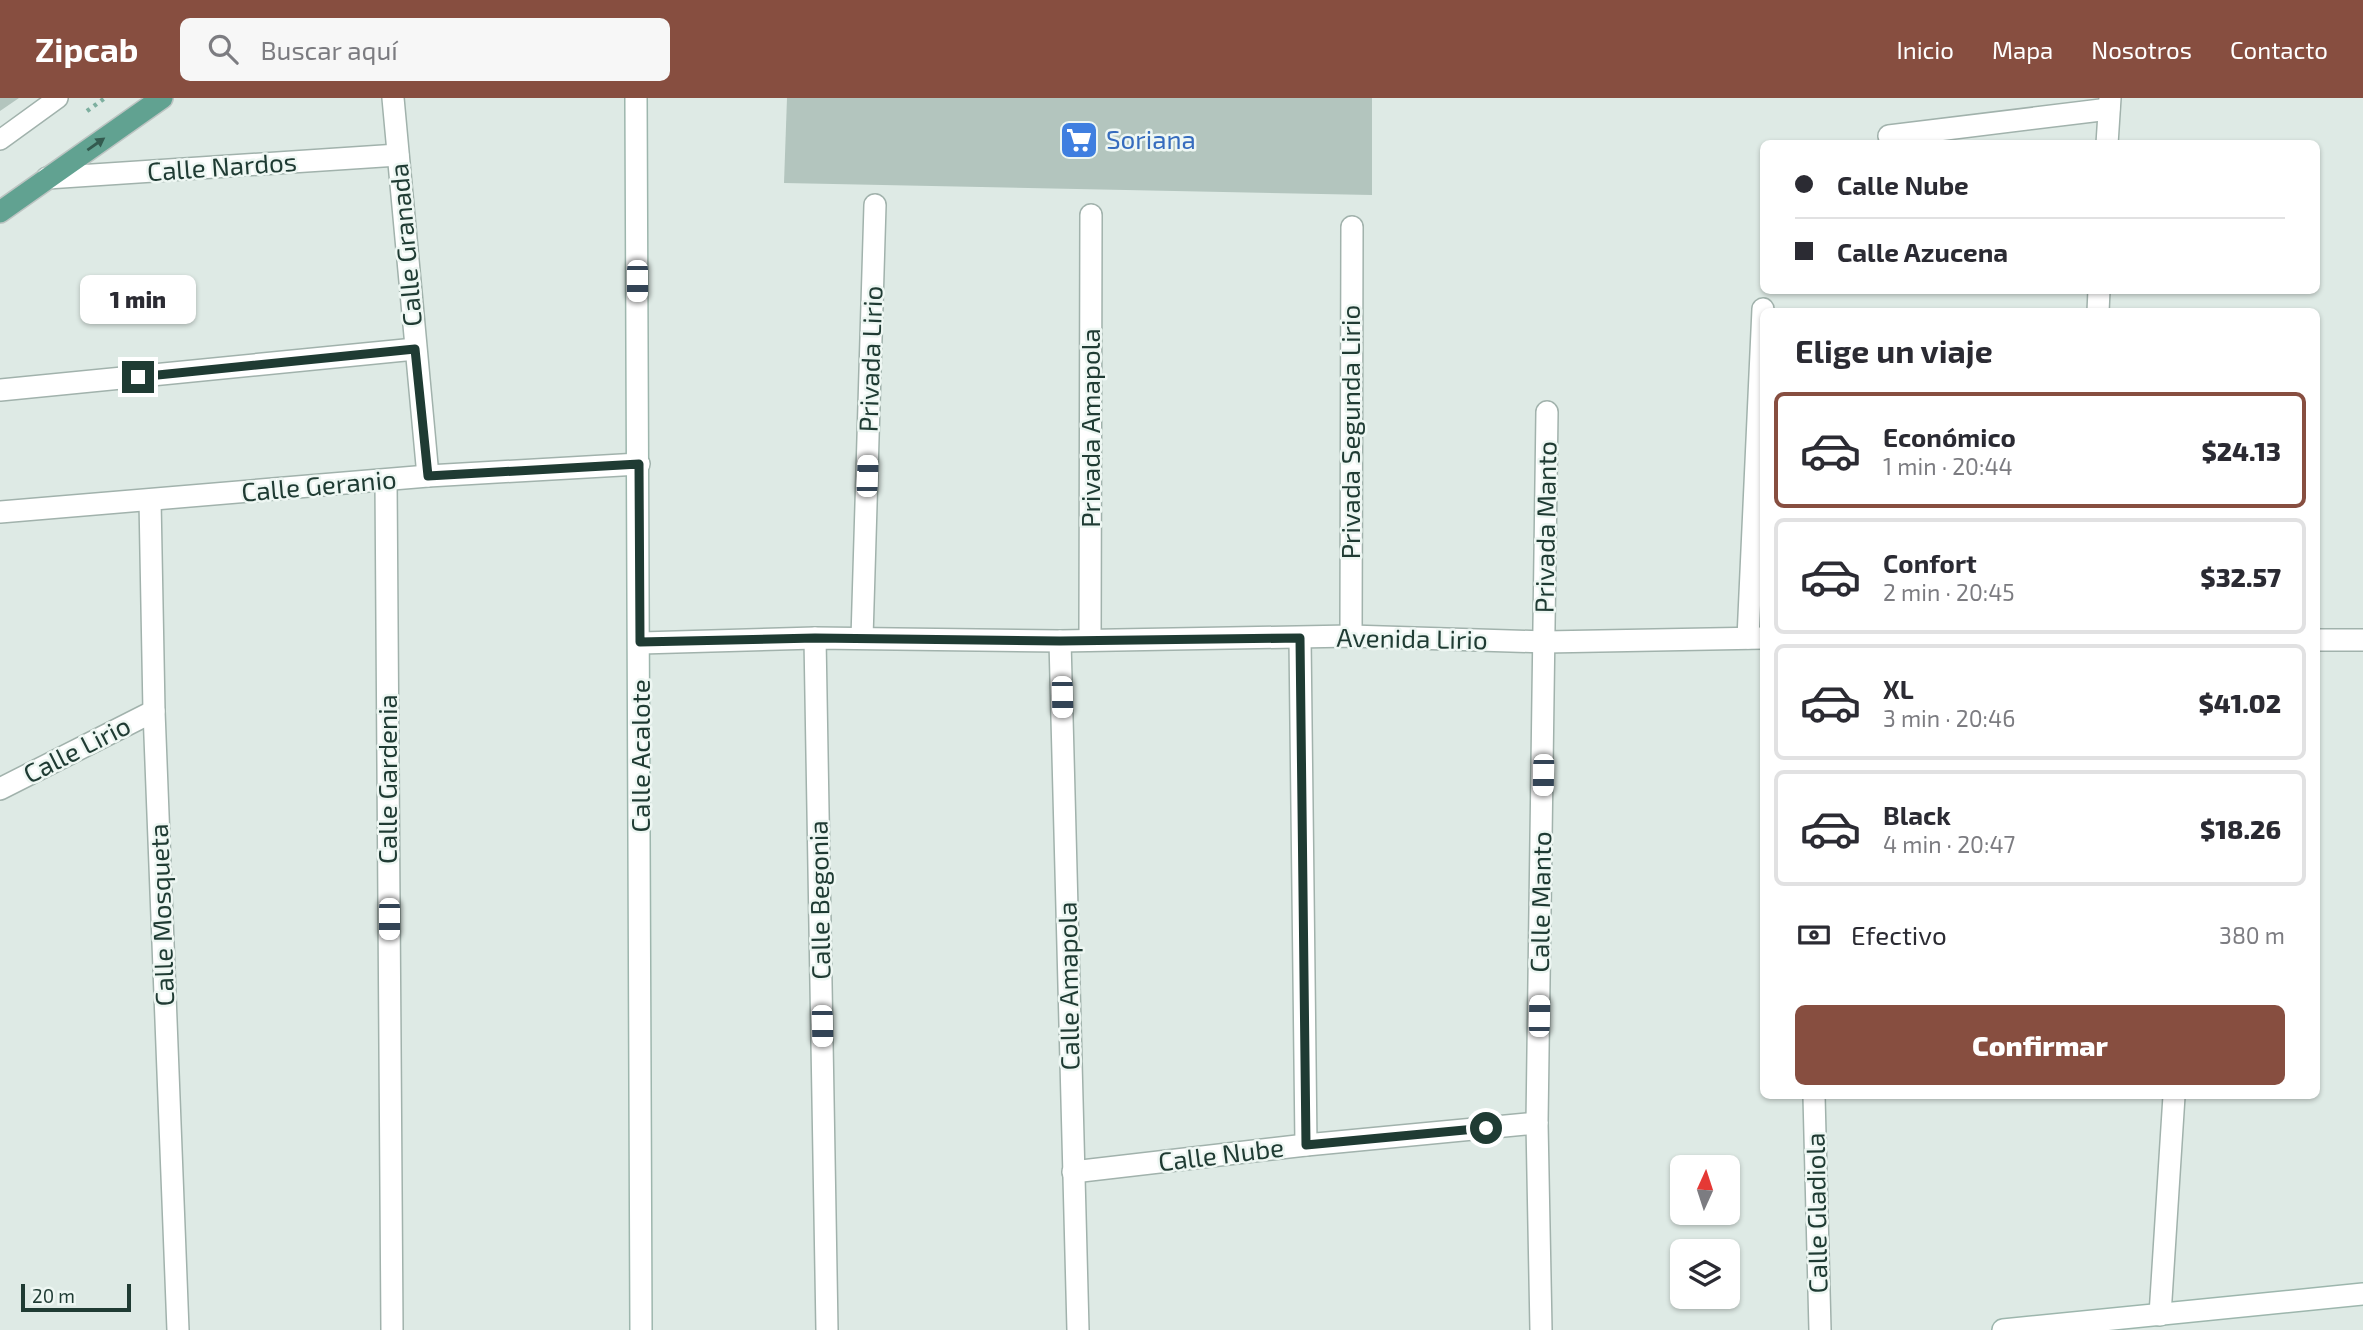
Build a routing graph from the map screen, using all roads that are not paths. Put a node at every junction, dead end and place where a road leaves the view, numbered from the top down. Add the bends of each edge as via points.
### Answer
1 (58, 98) edge
2 (162, 98) edge
3 (393, 98) edge
4 (636, 98) edge
5 (2109, 104) edge
6 (1889, 136) dead end
7 (0, 140) edge
8 (2108, 140) edge
9 (398, 155) junction
10 (47, 178) junction
11 (875, 205) dead end
12 (0, 212) edge
13 (1091, 215) dead end
14 (1352, 227) dead end
15 (415, 349) junction
16 (0, 390) edge
17 (1547, 412) dead end
18 (1760, 419) edge
19 (639, 464) junction
20 (428, 476) junction
21 (386, 480) junction
22 (150, 500) junction
23 (0, 512) edge
24 (1351, 636) junction
25 (815, 638) junction
26 (862, 638) junction
27 (1300, 638) junction
28 (1756, 638) edge
29 (1090, 640) junction
30 (2320, 640) edge
31 (2363, 640) edge
32 (1060, 641) junction
33 (640, 642) junction
34 (1545, 642) junction
35 (154, 711) junction
36 (0, 789) edge
37 (1814, 1099) edge
38 (2174, 1099) edge
39 (1537, 1123) junction
40 (1306, 1145) junction
41 (1073, 1172) junction
42 (2363, 1294) edge
43 (2160, 1315) junction
44 (2053, 1327) edge
45 (178, 1330) edge
46 (392, 1330) edge
47 (641, 1330) edge
48 (827, 1330) edge
49 (1078, 1330) edge
50 (1541, 1330) edge
51 (1820, 1330) edge
52 (2003, 1330) edge

1 - 7 lane
10 -> 2 main road
3 - 9 street, Calle Granada
4 - 19 street, Calle Acalote
5 - 6 street
5 - 8 street
9 - 10 street, Calle Nardos
9 - 15 street, Calle Granada
10 - 12 main road
11 - 26 street, Privada Lirio
13 - 29 street, Privada Amapola
14 - 24 street, Privada Segunda Lirio
15 - 16 street
15 - 20 street, Calle Granada
17 - 34 street, Privada Manto
18 - 28 street
19 - 20 street, Calle Geranio
19 - 33 street, Calle Acalote
20 - 21 street, Calle Geranio
21 - 22 street, Calle Geranio
21 - 46 street, Calle Gardenia
22 - 23 street, Calle Geranio
22 - 35 street, Calle Mosqueta
24 - 27 street, Avenida Lirio
24 - 34 street, Avenida Lirio
25 - 26 street, Avenida Lirio
25 - 33 street, Avenida Lirio
25 - 48 street, Calle Begonia
26 - 32 street, Avenida Lirio
27 - 29 street, Avenida Lirio
27 - 40 street
28 - 34 street, Avenida Lirio
29 - 32 street, Avenida Lirio
30 - 31 street
32 - 41 street, Calle Amapola
33 - 47 street, Calle Acalote
34 - 39 street, Calle Manto
35 - 36 street, Calle Lirio
35 - 45 street, Calle Mosqueta
37 - 51 street, Calle Gladiola
38 - 43 street
39 - 40 street, Calle Nube
39 - 50 street, Calle Manto
40 - 41 street, Calle Nube
41 - 49 street, Calle Amapola
42 - 43 street
43 - 44 street
44 - 52 street

